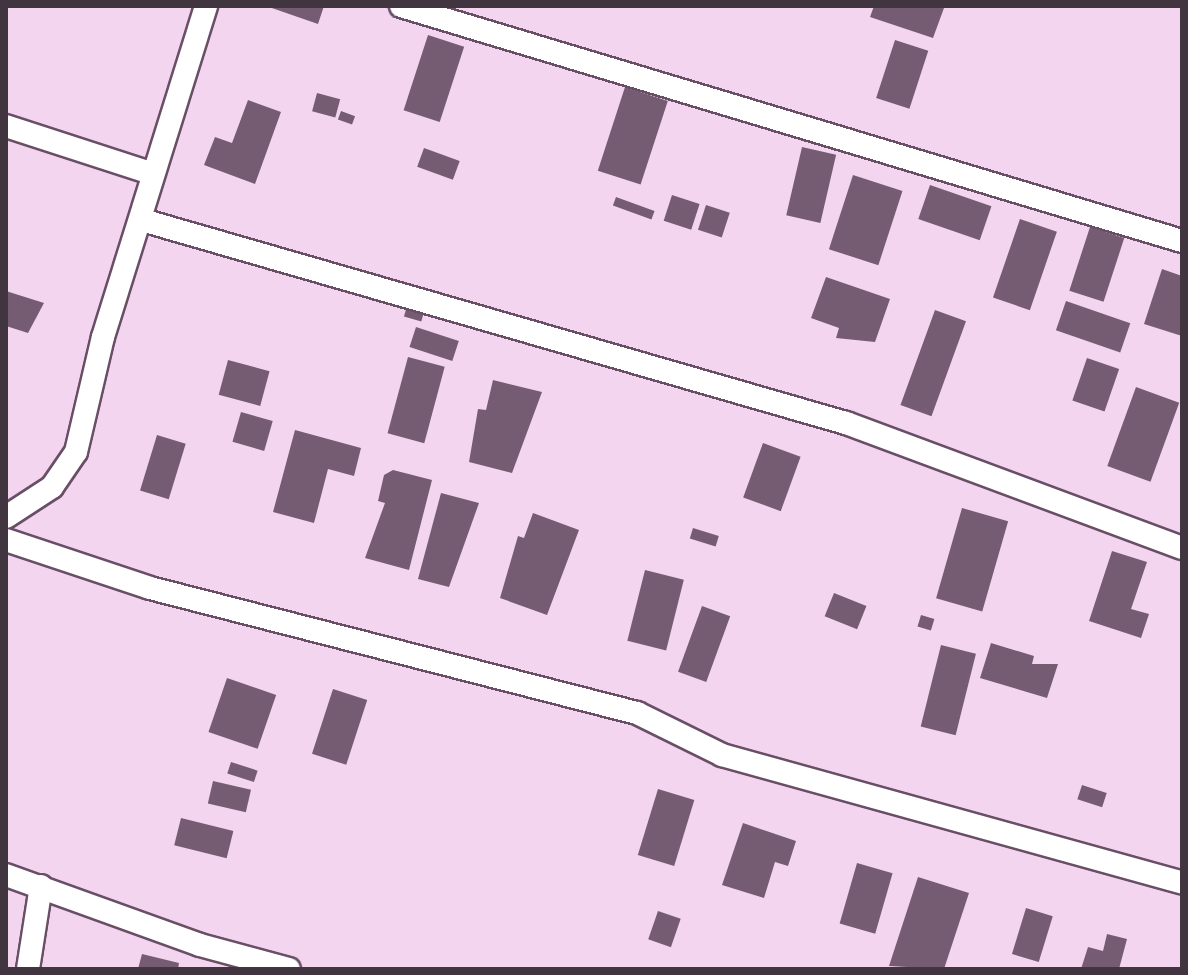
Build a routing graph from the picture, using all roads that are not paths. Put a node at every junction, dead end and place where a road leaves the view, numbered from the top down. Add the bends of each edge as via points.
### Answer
1 (206, 6) edge
2 (401, 6) edge
3 (6, 126) edge
4 (151, 173) junction
5 (142, 220) junction
6 (1182, 241) edge
7 (6, 517) edge
8 (6, 540) edge
9 (1182, 548) edge
10 (6, 875) edge
11 (1182, 883) edge
12 (41, 886) junction
13 (28, 969) edge
14 (289, 969) edge

1 - 4 street
2 - 6 street
3 - 4 street
4 - 5 street
5 - 7 street via 103,337 76,452 52,487
5 - 9 street via 846,423
8 - 11 street via 150,588 637,713 722,755
10 - 12 street
12 - 13 street
12 - 14 street via 200,945

